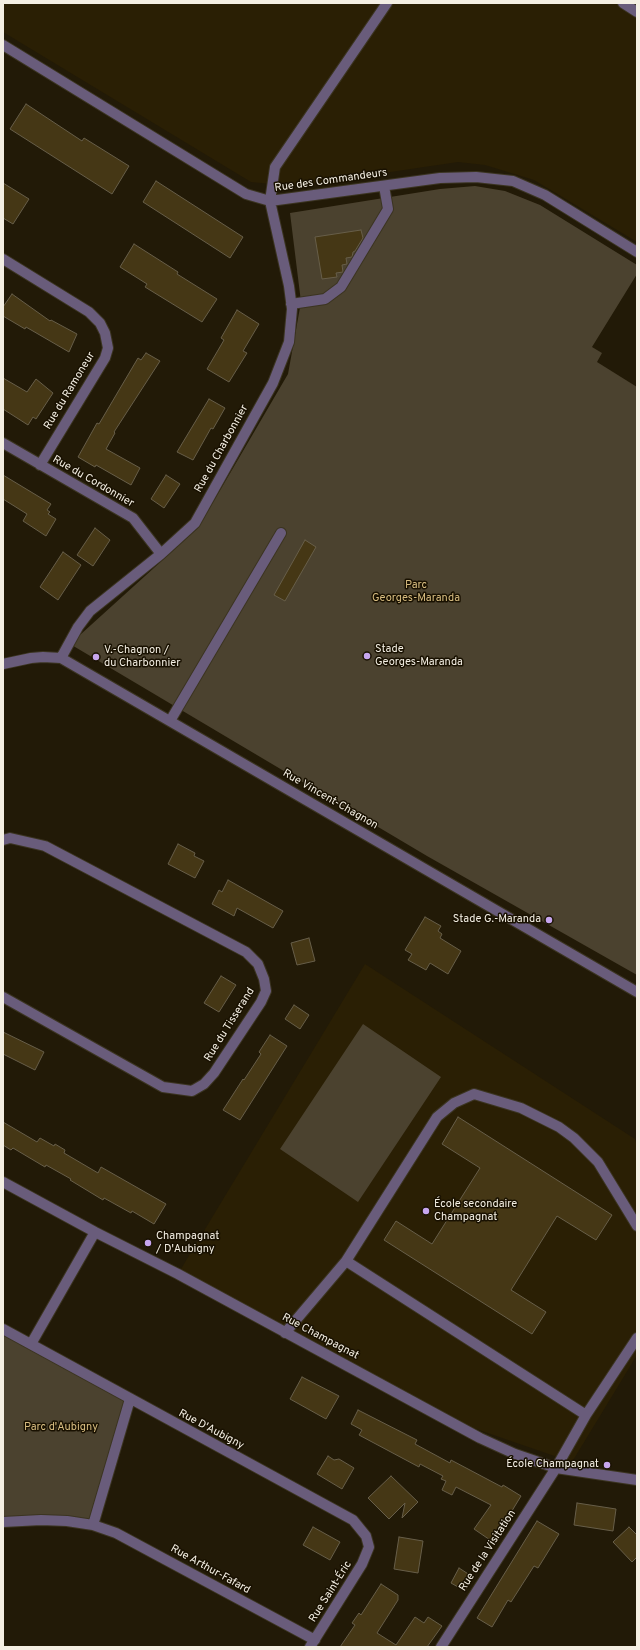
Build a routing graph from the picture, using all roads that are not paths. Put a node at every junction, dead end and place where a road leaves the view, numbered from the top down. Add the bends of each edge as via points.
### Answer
1 (387, 3) edge
2 (623, 3) edge
3 (637, 12) edge
4 (3, 45) edge
5 (384, 186) junction
6 (270, 201) junction
7 (637, 252) edge
8 (3, 259) edge
9 (291, 304) junction
10 (3, 442) edge
11 (40, 465) junction
12 (280, 533) dead end
13 (161, 554) junction
14 (61, 658) junction
15 (3, 664) edge
16 (170, 721) junction
17 (3, 840) edge
18 (637, 992) edge
19 (3, 997) edge
20 (3, 1182) edge
21 (637, 1226) edge
22 (95, 1232) junction
23 (346, 1261) junction
24 (3, 1329) edge
25 (285, 1332) junction
26 (637, 1338) edge
27 (30, 1344) junction
28 (130, 1399) junction
29 (586, 1415) junction
30 (556, 1468) junction
31 (637, 1480) edge
32 (3, 1522) edge
33 (93, 1525) junction
34 (369, 1547) joint
35 (313, 1644) edge
36 (441, 1647) edge

1 - 6 street via 275,167
2 - 3 street
4 - 6 street, Rue des Commandeurs via 246,194
5 - 6 street, Rue des Commandeurs
5 - 7 street, Rue des Commandeurs via 476,177 513,182 545,195
5 - 9 street via 388,209 341,287 325,299
6 - 9 street, Rue du Charbonnier
8 - 11 street, Rue du Ramoneur via 89,312 105,333 108,348 105,358
9 - 13 street, Rue du Charbonnier via 288,342 273,383 195,523
10 - 11 street, Rue du Cordonnier
11 - 13 street, Rue du Cordonnier via 133,518
12 - 16 street
13 - 14 street, Rue du Charbonnier via 90,611
14 - 15 street, Rue Vincent-Chagnon via 31,658
14 - 16 street, Rue Vincent-Chagnon
16 - 18 street, Rue Vincent-Chagnon
17 - 19 street, Rue du Tisserand via 10,838 45,846 246,952 258,964 266,992 262,1002 214,1073 204,1084 192,1091 164,1086
20 - 22 street, Rue Champagnat
21 - 23 street via 598,1162 574,1138 559,1127 521,1108 474,1094 454,1103 437,1117
22 - 25 street, Rue Champagnat
22 - 27 street
23 - 25 street
23 - 29 street
24 - 27 street, Rue D'Aubigny
25 - 30 street, Rue Champagnat via 480,1438 515,1454
26 - 29 street, Rue de la Visitation
27 - 28 street, Rue D'Aubigny
28 - 33 street
28 - 34 street, Rue D'Aubigny via 353,1520 366,1536
29 - 30 street, Rue de la Visitation
30 - 31 street, Rue Champagnat
30 - 36 street, Rue de la Visitation
32 - 33 street, Rue Arthur-Fafard via 41,1520
33 - 35 street, Rue Arthur-Fafard via 132,1541
34 - 35 street, Rue Saint-Éric via 362,1564

